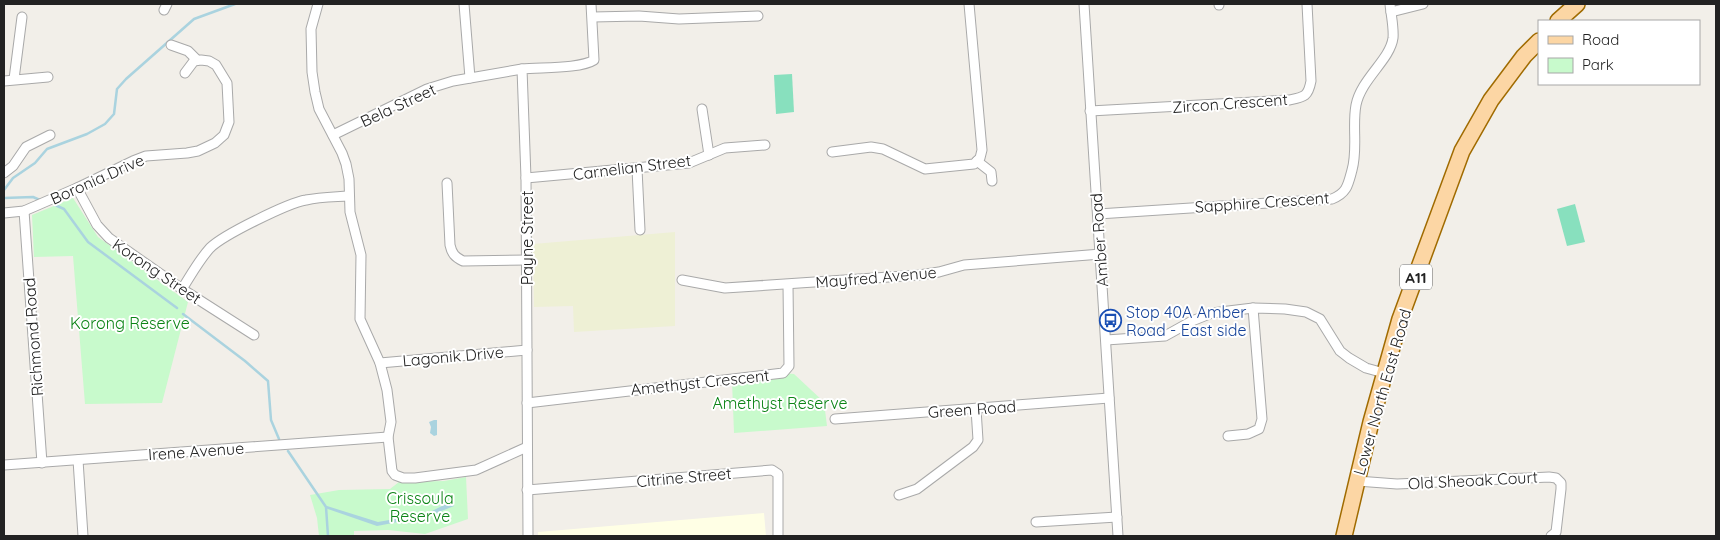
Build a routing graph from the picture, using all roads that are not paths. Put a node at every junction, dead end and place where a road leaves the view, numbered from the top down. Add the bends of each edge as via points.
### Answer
1 (318, 4) edge
2 (464, 4) edge
3 (591, 4) edge
4 (969, 4) edge
5 (1084, 4) edge
6 (1307, 4) edge
7 (1423, 4) edge
8 (1577, 4) edge
9 (1391, 8) edge
10 (758, 16) dead end
11 (22, 17) dead end
12 (592, 17) junction
13 (1559, 20) edge
14 (1538, 42) edge
15 (171, 45) dead end
16 (197, 60) junction
17 (522, 69) junction
18 (184, 73) dead end
19 (48, 77) dead end
20 (470, 78) junction
21 (14, 79) junction
22 (4, 81) edge
23 (702, 109) dead end
24 (1090, 111) junction
25 (50, 135) dead end
26 (333, 135) junction
27 (765, 145) dead end
28 (832, 152) dead end
29 (709, 155) junction
30 (977, 161) junction
31 (637, 168) junction
32 (4, 173) edge
33 (526, 178) junction
34 (992, 181) dead end
35 (447, 184) dead end
36 (77, 188) junction
37 (348, 196) junction
38 (24, 211) junction
39 (4, 213) edge
40 (1098, 214) junction
41 (640, 230) dead end
42 (1101, 254) junction
43 (527, 260) junction
44 (682, 280) dead end
45 (788, 284) junction
46 (182, 289) junction
47 (1253, 308) junction
48 (254, 335) dead end
49 (1106, 340) junction
50 (527, 350) junction
51 (380, 363) junction
52 (1384, 373) junction
53 (1109, 398) junction
54 (527, 403) junction
55 (976, 409) junction
56 (835, 419) dead end
57 (1228, 436) dead end
58 (388, 437) junction
59 (527, 447) junction
60 (78, 460) junction
61 (42, 463) junction
62 (4, 465) edge
63 (1357, 481) junction
64 (527, 490) junction
65 (899, 496) dead end
66 (1117, 517) junction
67 (1036, 522) dead end
68 (83, 536) edge
69 (528, 536) edge
70 (778, 536) edge
71 (1118, 536) edge
72 (1344, 536) edge
73 (1551, 536) edge

1 - 26 street via 311,29 314,92
2 - 20 street
3 - 12 street
4 - 30 street via 982,150
5 - 24 street, Amber Road
6 - 24 street, Zircon Crescent via 1311,81 1310,90 1303,97
7 - 9 street
8 - 13 main road
9 - 40 street, Sapphire Crescent via 1393,37 1390,48 1364,84 1356,103 1353,167 1342,195 1332,199
10 - 12 street via 679,20 639,16
11 - 21 street
12 - 17 street via 594,60 579,65
14 - 52 main road, Lower North East Road / A11 via 1491,100 1462,151
15 - 16 street via 188,51
16 - 18 street
16 - 36 street, Boronia Drive via 216,65 227,84 229,122 224,135 198,151 133,160
17 - 20 street, Bela Street
17 - 33 street, Payne Street
19 - 21 street
20 - 26 street, Bela Street via 427,89
21 - 22 street
23 - 29 street
24 - 40 street, Amber Road
25 - 32 street via 26,147
26 - 37 street via 346,164
27 - 29 street, Carnelian Street via 725,148
28 - 30 street via 871,147 883,149 925,168 974,164
29 - 31 street, Carnelian Street via 689,163
30 - 34 street via 991,172
31 - 33 street, Carnelian Street
31 - 41 street
33 - 43 street, Payne Street
35 - 43 street via 450,245 456,257 463,261
36 - 38 street, Boronia Drive
36 - 46 street, Korong Street via 108,238
37 - 46 street via 306,200 285,206 222,239 202,258
37 - 51 street via 361,255 360,319
38 - 39 street, Boronia Drive
38 - 61 street, Richmond Road
40 - 42 street, Amber Road
42 - 45 street, Mayfred Avenue via 964,265 919,275
42 - 49 street, Amber Road
43 - 50 street, Payne Street
44 - 45 street, Mayfred Avenue via 725,288
45 - 54 street, Amethyst Crescent via 789,366 783,373
46 - 48 street, Korong Street
47 - 49 street via 1212,313 1192,320 1165,336
47 - 52 street via 1306,312 1320,319 1340,351 1366,368
47 - 57 street via 1262,419 1260,429
49 - 53 street, Amber Road
50 - 51 street, Lagonik Drive
50 - 54 street, Payne Street
51 - 58 street via 391,422
52 - 63 main road, Lower North East Road / A11
53 - 55 street, Green Road
53 - 66 street, Amber Road
54 - 59 street, Payne Street
55 - 56 street, Green Road
55 - 65 street via 978,440 973,447 917,489
58 - 59 street via 392,471 403,478 476,470
58 - 60 street, Irene Avenue
59 - 64 street, Payne Street
60 - 61 street, Irene Avenue
60 - 68 street
61 - 62 street, Irene Avenue
63 - 72 main road, Lower North East Road / A11
63 - 73 street, Old Sheoak Court via 1397,484 1556,478 1561,482 1561,489 1556,532
64 - 69 street, Payne Street
64 - 70 street, Citrine Street via 772,470 778,474
66 - 67 street
66 - 71 street, Amber Road

